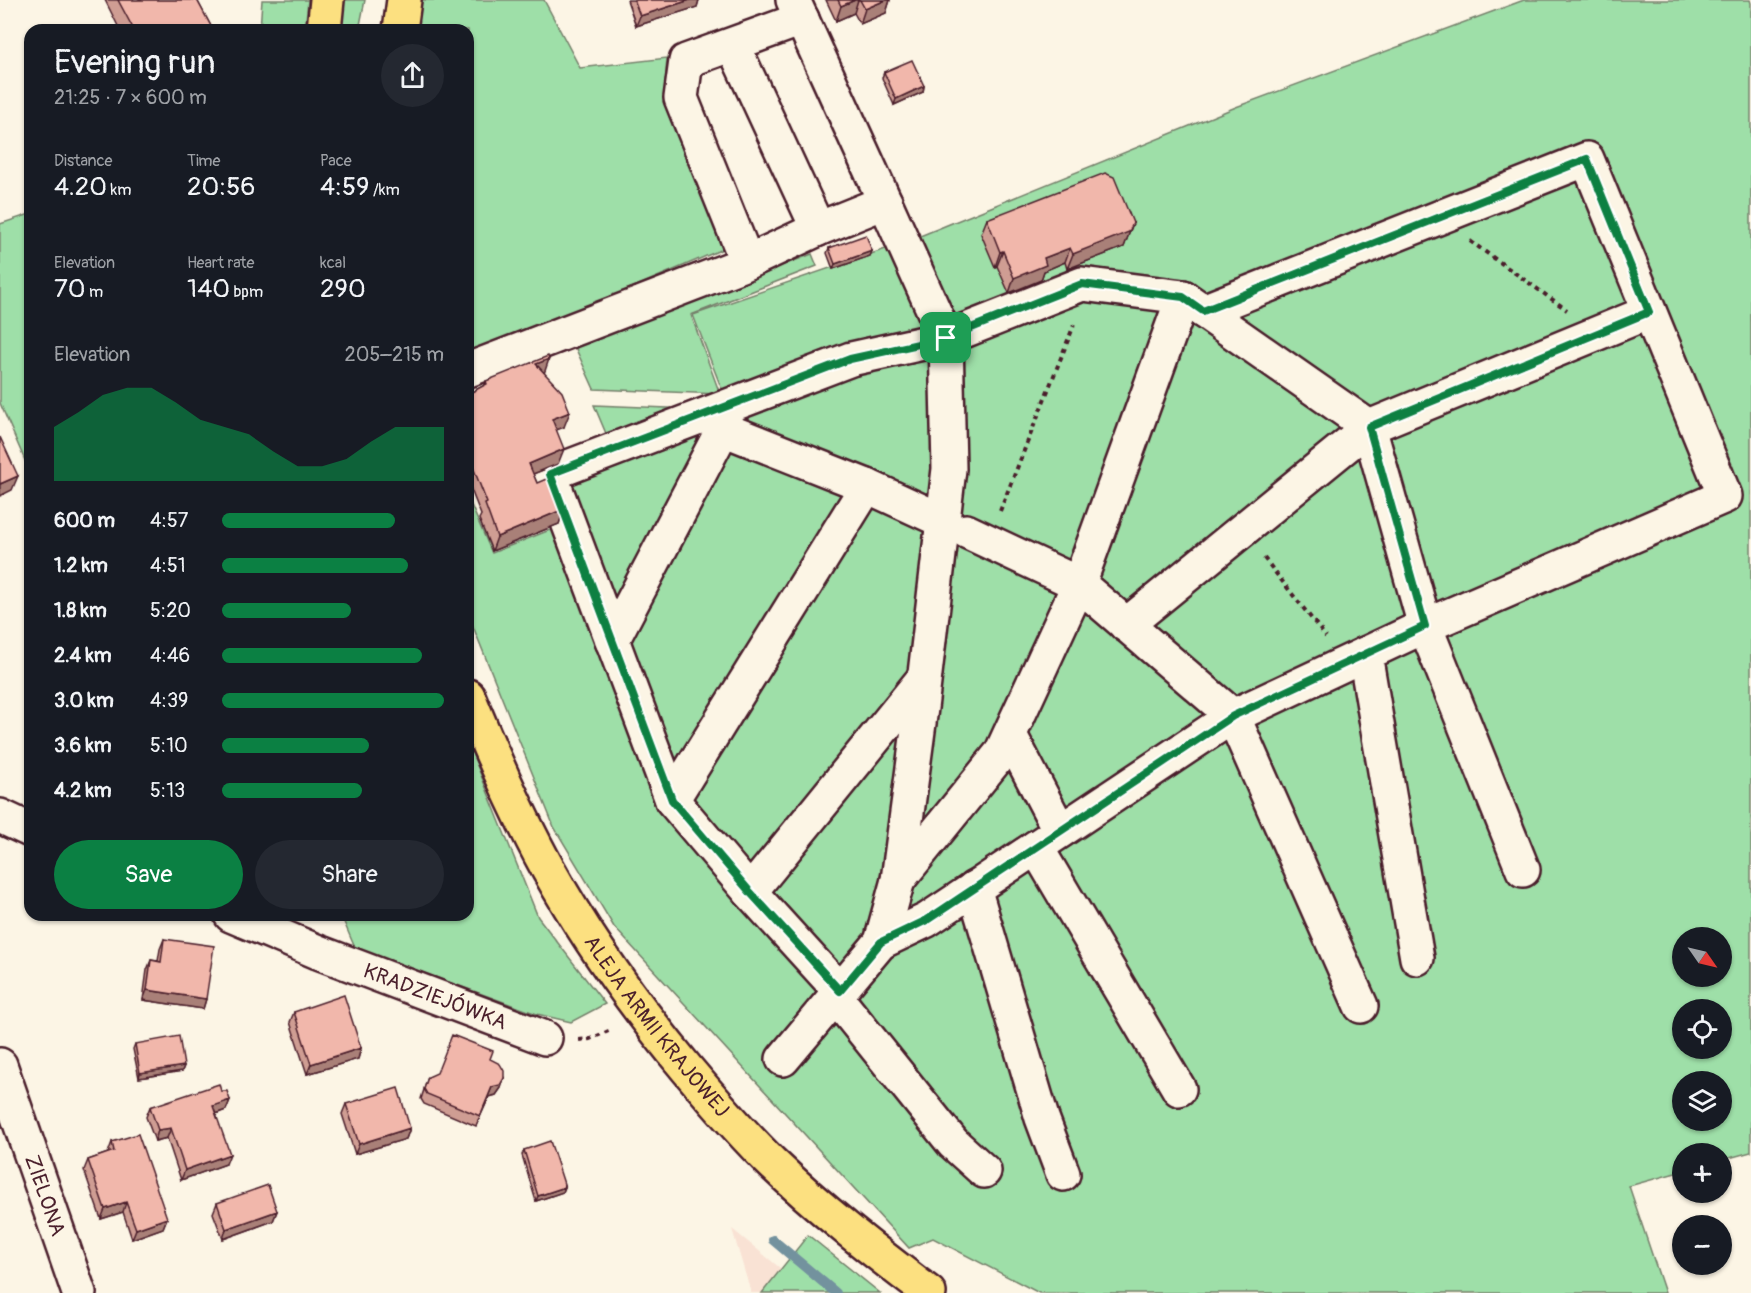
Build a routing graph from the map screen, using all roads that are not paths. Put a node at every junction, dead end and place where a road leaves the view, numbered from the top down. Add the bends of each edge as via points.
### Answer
1 (327, 0) edge
2 (404, 0) edge
3 (797, 10) edge
4 (325, 24) edge
5 (401, 24) edge
6 (733, 45) junction
7 (885, 202) junction
8 (818, 229) junction
9 (747, 262) junction
10 (1193, 304) junction
11 (1649, 312) junction
12 (946, 338) junction
13 (474, 367) edge
14 (720, 420) junction
15 (1369, 427) junction
16 (867, 486) junction
17 (966, 532) junction
18 (1079, 584) junction
19 (1126, 625) junction
20 (1425, 626) junction
21 (612, 641) junction
22 (1356, 659) junction
23 (924, 678) junction
24 (474, 710) edge
25 (1233, 716) junction
26 (1010, 735) junction
27 (672, 800) junction
28 (0, 816) edge
29 (24, 827) edge
30 (1048, 839) junction
31 (1523, 870) dead end
32 (898, 880) junction
33 (974, 888) junction
34 (750, 892) junction
35 (245, 921) edge
36 (881, 942) junction
37 (1417, 957) dead end
38 (837, 993) junction
39 (1361, 1006) dead end
40 (546, 1038) road end
41 (783, 1059) dead end
42 (0, 1065) edge
43 (1179, 1089) dead end
44 (984, 1171) dead end
45 (1063, 1174) dead end
46 (79, 1293) edge
47 (929, 1293) edge

1 - 4 main road
2 - 5 main road
3 - 6 street
3 - 7 street
6 - 8 street
6 - 9 street via 686,61 681,98
7 - 8 street
7 - 12 street
8 - 9 street
9 - 13 street
10 - 11 street via 1437,218 1587,159
10 - 12 street via 1082,284
10 - 15 street
10 - 18 street
11 - 15 street
11 - 20 street via 1725,496
12 - 14 street via 850,359
12 - 17 street via 949,469
14 - 16 street
14 - 21 street
14 - 21 street via 550,474
15 - 19 street
15 - 20 street
16 - 17 street
16 - 27 street
17 - 18 street
17 - 23 street
18 - 19 street
18 - 26 street
19 - 25 street
20 - 22 street
20 - 31 street
21 - 27 street
22 - 25 street
22 - 37 street
23 - 32 street
23 - 34 street
24 - 47 main road, ALEJA ARMII KRAJOWEJ via 547,868 598,953 643,1015 719,1107 772,1163 833,1218
25 - 30 street
25 - 39 street
26 - 30 street
26 - 32 street via 1001,753
27 - 34 street
28 - 29 street
30 - 33 street
30 - 43 street
32 - 36 street
33 - 36 street via 927,920
33 - 45 street via 1040,1111
34 - 38 street
35 - 40 street, KRADZIEJÓWKA
36 - 38 street
38 - 41 street
38 - 44 street via 953,1143
42 - 46 street, ZIELONA

